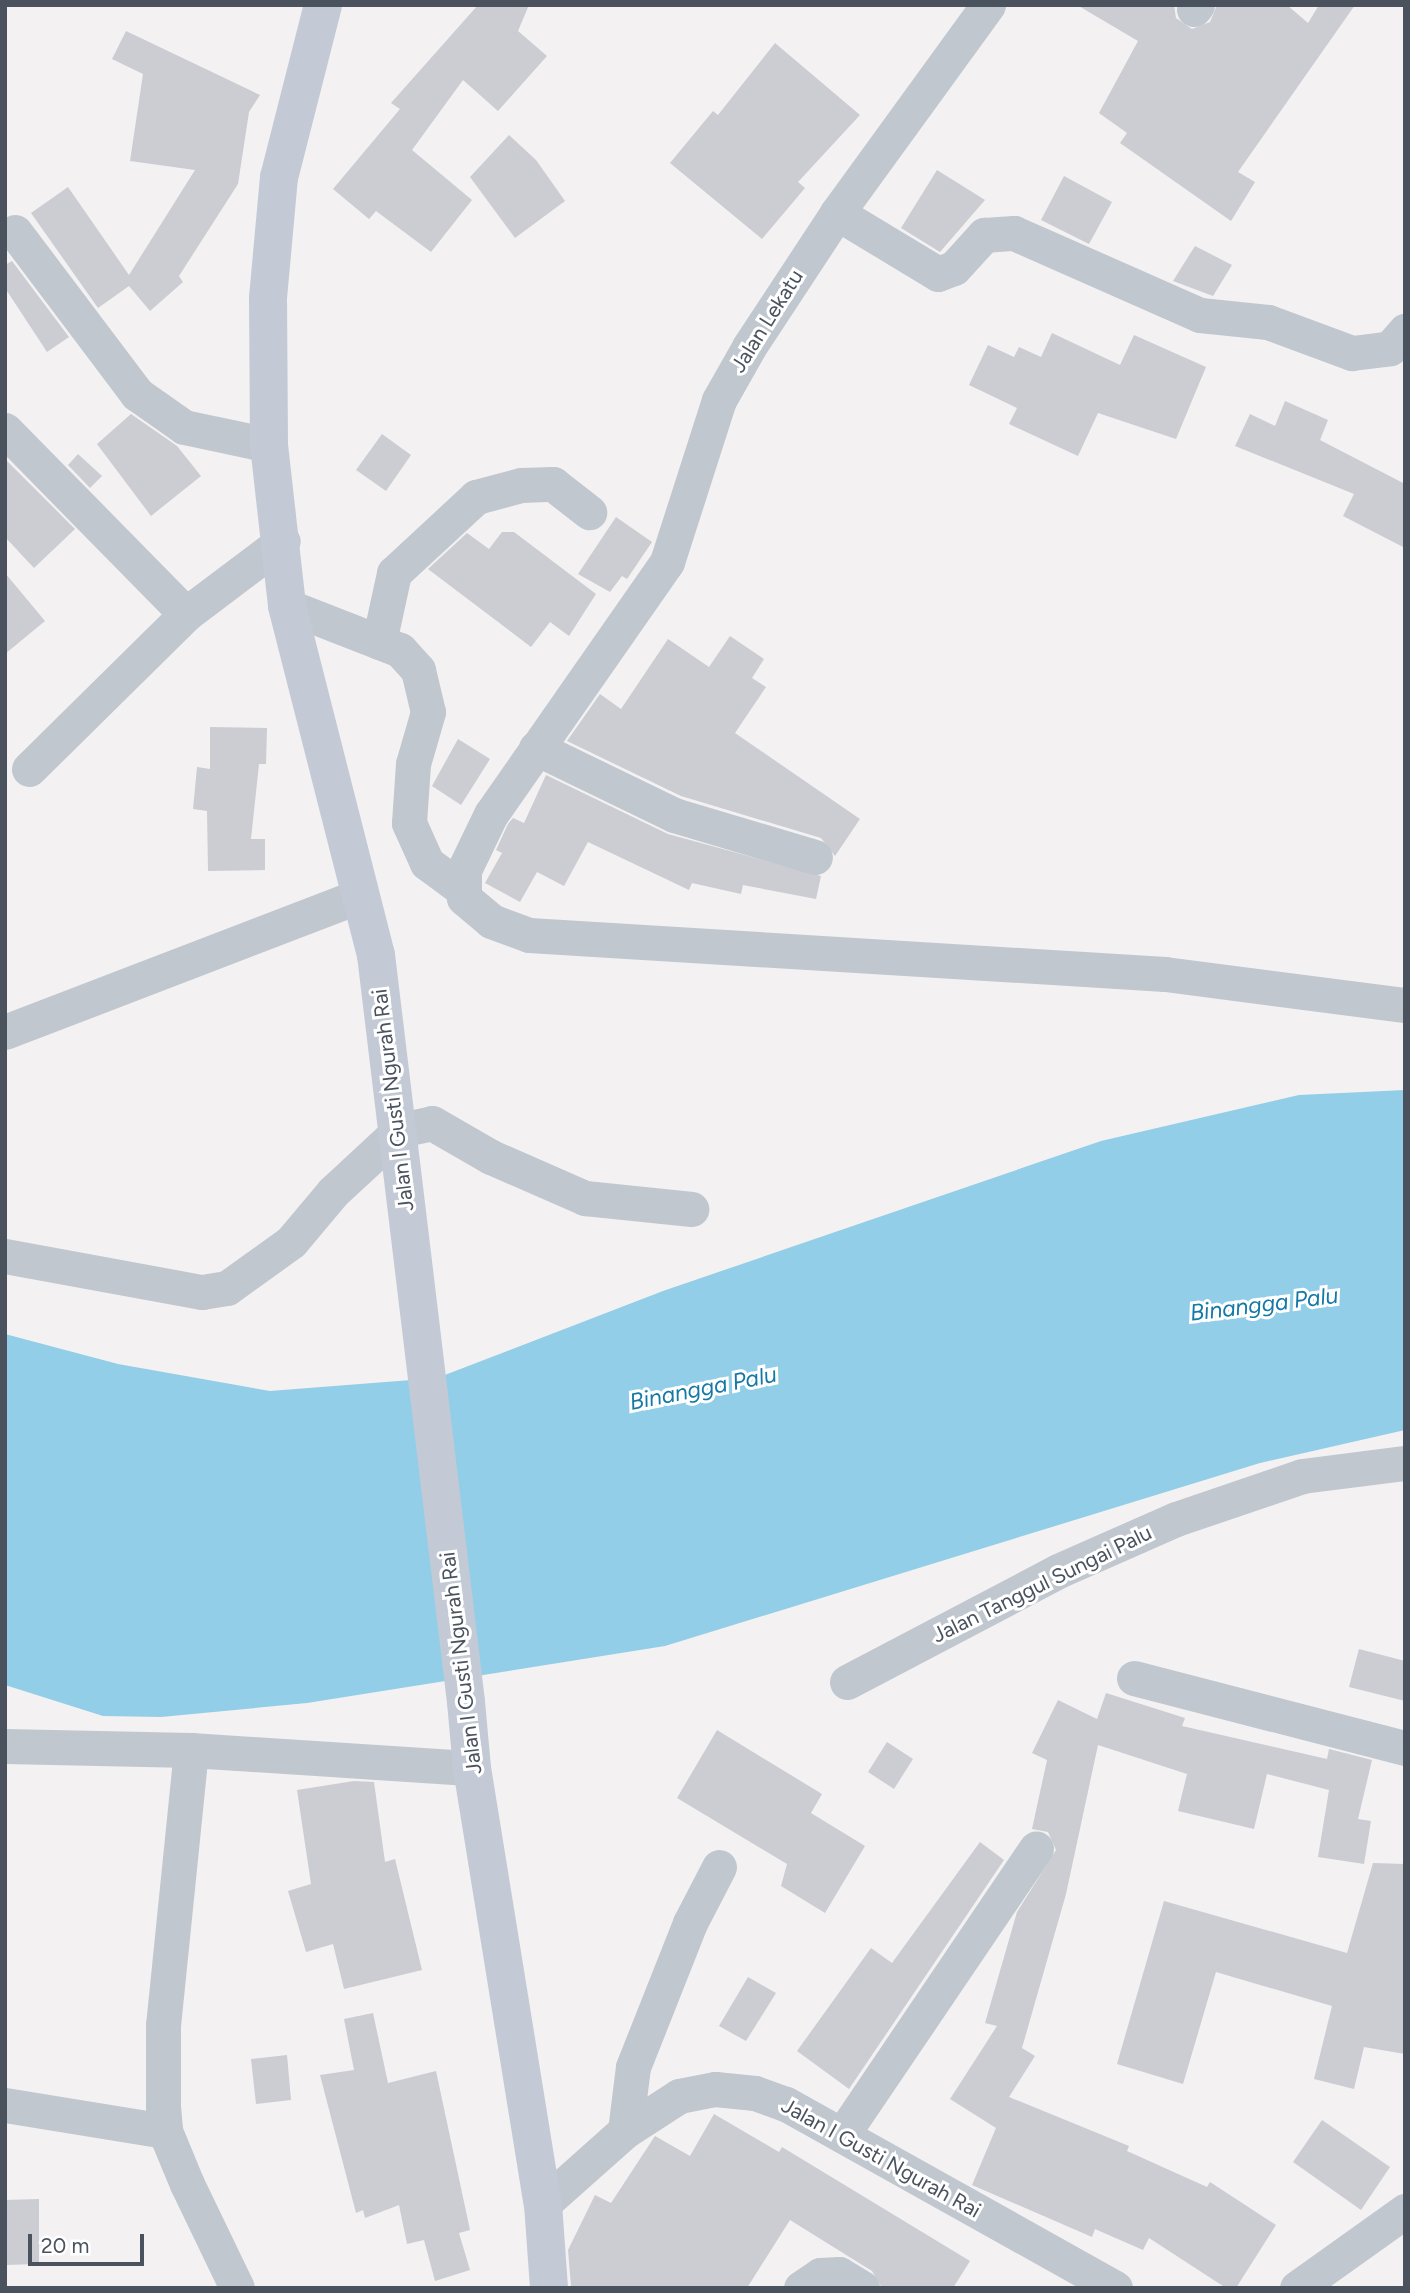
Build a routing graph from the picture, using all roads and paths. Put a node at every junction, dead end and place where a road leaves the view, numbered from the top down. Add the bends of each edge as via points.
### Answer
1 (324, 5) edge
2 (988, 5) edge
3 (837, 213) junction
4 (15, 232) dead end
5 (1405, 331) edge
6 (5, 430) edge
7 (269, 445) junction
8 (589, 512) dead end
9 (283, 541) junction
10 (287, 606) junction
11 (186, 614) junction
12 (379, 642) junction
13 (536, 748) junction
14 (29, 769) dead end
15 (815, 858) dead end
16 (461, 888) junction
17 (361, 895) junction
18 (1405, 1005) edge
19 (5, 1032) edge
20 (691, 1209) dead end
21 (5, 1256) edge
22 (1405, 1463) edge
23 (1134, 1678) dead end
24 (847, 1682) dead end
25 (5, 1746) edge
26 (1405, 1748) edge
27 (191, 1750) junction
28 (472, 1768) junction
29 (1037, 1848) dead end
30 (719, 1867) dead end
31 (5, 2105) edge
32 (165, 2131) junction
33 (625, 2131) junction
34 (842, 2135) junction
35 (543, 2204) junction
36 (1405, 2211) edge
37 (237, 2288) edge
38 (549, 2288) edge
39 (802, 2288) edge
40 (862, 2288) edge
41 (1115, 2288) edge
42 (1297, 2288) edge

1 - 7 main road, Jalan I Gusti Ngurah Rai via 279,177 268,299
2 - 3 street, Jalan Lekatu
3 - 5 street via 938,274 954,268 984,235 1014,233 1200,315 1268,322 1352,353 1390,348
3 - 13 street, Jalan Lekatu via 719,400 667,562
4 - 7 street via 137,394 184,427
6 - 11 street
7 - 9 main road, Jalan I Gusti Ngurah Rai
8 - 12 street via 553,484 521,485 477,497 394,573
9 - 10 main road, Jalan I Gusti Ngurah Rai
9 - 11 street
10 - 12 street
10 - 17 main road, Jalan I Gusti Ngurah Rai
11 - 14 street
12 - 16 street via 400,650 426,689 428,712 413,764 409,823 427,863
13 - 15 street via 674,815
13 - 16 street, Jalan Lekatu via 474,844
16 - 18 street via 474,911 529,935 1165,974
17 - 19 street
17 - 28 main road, Jalan I Gusti Ngurah Rai, bridge via 376,955
20 - 21 street via 585,1198 491,1157 432,1123 400,1130 334,1192 291,1242 227,1287 202,1292
22 - 24 street, Jalan Tanggul Sungai Palu via 1302,1476 1177,1519 1058,1571
23 - 26 street
25 - 27 street
27 - 28 street
27 - 32 street via 163,2025
28 - 35 main road, Jalan I Gusti Ngurah Rai
29 - 34 street
30 - 33 street via 690,1923 633,2067
31 - 32 street
32 - 37 street
33 - 34 street, Jalan I Gusti Ngurah Rai via 679,2096 715,2089 755,2093
33 - 35 street, Jalan I Gusti Ngurah Rai
34 - 41 street, Jalan I Gusti Ngurah Rai
35 - 38 main road, Jalan I Gusti Ngurah Rai
36 - 42 street
39 - 40 street via 820,2275 839,2274

